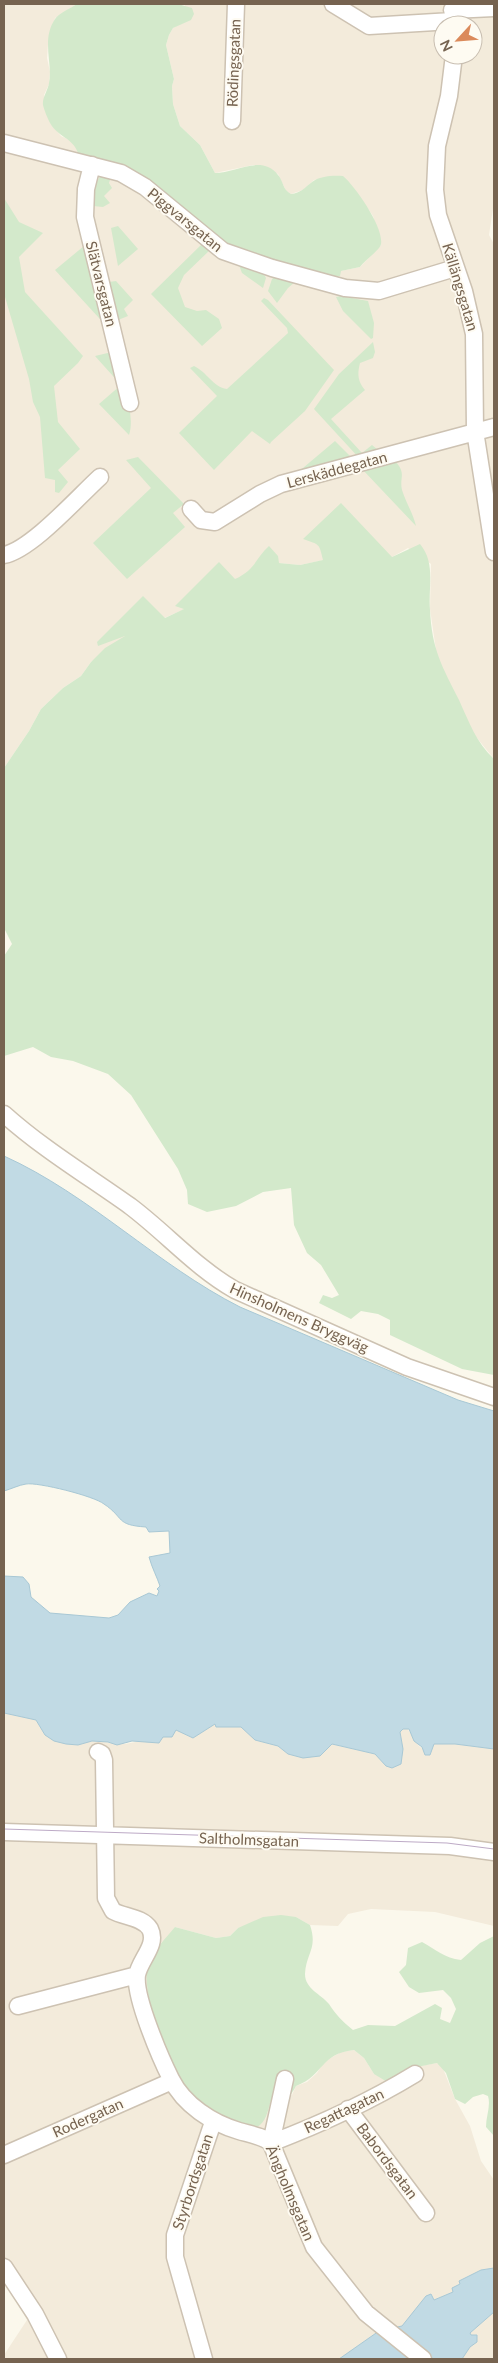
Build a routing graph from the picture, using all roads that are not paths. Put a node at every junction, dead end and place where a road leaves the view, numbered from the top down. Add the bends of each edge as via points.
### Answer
1 (236, 4) edge
2 (333, 4) edge
3 (494, 8) edge
4 (452, 15) edge
5 (433, 18) edge
6 (453, 65) edge
7 (232, 121) dead end
8 (4, 143) edge
9 (92, 165) junction
10 (455, 268) junction
11 (130, 403) dead end
12 (494, 427) edge
13 (475, 431) junction
14 (100, 477) dead end
15 (191, 509) dead end
16 (494, 552) edge
17 (4, 555) edge
18 (4, 1114) edge
19 (494, 1397) edge
20 (98, 1752) dead end
21 (4, 1832) edge
22 (105, 1835) junction
23 (494, 1852) edge
24 (137, 1974) junction
25 (18, 2006) dead end
26 (415, 2074) dead end
27 (286, 2078) dead end
28 (172, 2082) junction
29 (348, 2109) junction
30 (213, 2122) junction
31 (271, 2143) junction
32 (4, 2155) edge
33 (426, 2213) dead end
34 (4, 2267) edge
35 (58, 2359) edge
36 (204, 2359) edge
37 (423, 2359) edge

1 - 7 street, Rödingsgatan
2 - 5 street via 369,26
3 - 4 street
6 - 10 street, Källängsgatan via 449,96 436,146 434,181 438,215
8 - 9 street, Piggvarsgatan
9 - 10 street, Piggvarsgatan via 121,173 145,187 223,251 272,268 368,291 390,289
9 - 11 street, Slätvarsgatan via 86,189 85,217
10 - 13 street, Källängsgatan via 474,334
12 - 13 street, Lerskäddegatan
13 - 15 street, Lerskäddegatan via 281,484 215,522 201,520
13 - 16 street, Källängsgatan
14 - 17 street via 29,544
18 - 19 street, Hinsholmens Bryggväg via 57,1156 131,1207 212,1275 235,1290 407,1367
20 - 22 street via 104,1760
21 - 22 street, Saltholmsgatan
22 - 23 street, Saltholmsgatan via 450,1846
22 - 24 street via 104,1887 108,1904 119,1914 144,1922 151,1932 150,1947
24 - 25 street
24 - 28 street, Ängholmsgatan via 140,2000
26 - 29 street, Regattagatan
27 - 31 street
28 - 30 street, Ängholmsgatan
28 - 32 street, Rodergatan
29 - 31 street, Regattagatan
29 - 33 street, Babordsgatan
30 - 31 street, Ängholmsgatan
30 - 36 street, Styrbordsgatan via 175,2235 175,2257
31 - 37 street, Ängholmsgatan via 314,2247 366,2313
34 - 35 street via 35,2314

